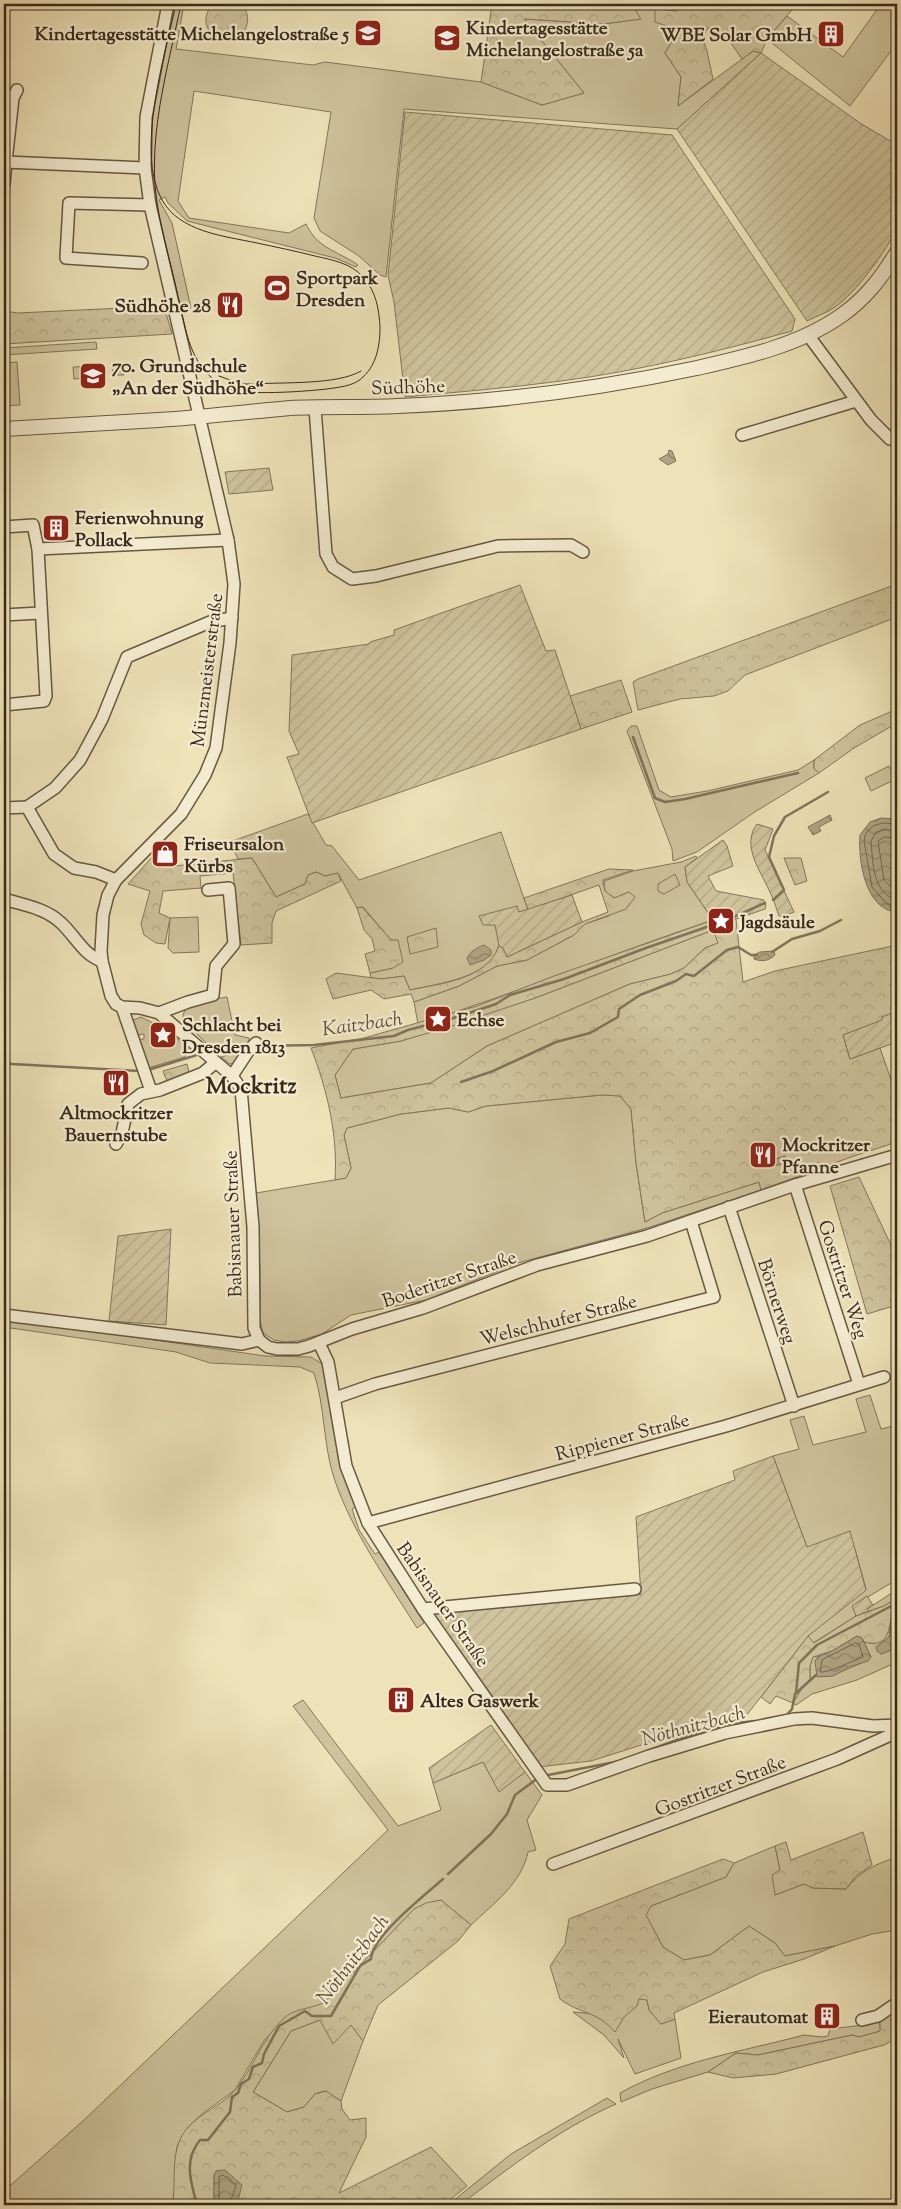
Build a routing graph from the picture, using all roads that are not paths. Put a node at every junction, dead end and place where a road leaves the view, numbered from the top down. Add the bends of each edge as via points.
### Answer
1 (168, 4) edge
2 (17, 90) dead end
3 (6, 162) junction
4 (145, 168) junction
5 (4, 184) edge
6 (150, 205) junction
7 (897, 252) edge
8 (142, 263) dead end
9 (808, 335) junction
10 (856, 400) junction
11 (315, 408) junction
12 (200, 417) junction
13 (4, 429) edge
14 (742, 435) dead end
15 (890, 439) dead end
16 (4, 527) edge
17 (228, 540) junction
18 (38, 549) junction
19 (583, 552) dead end
20 (40, 613) junction
21 (4, 615) edge
22 (232, 618) junction
23 (4, 705) edge
24 (27, 807) junction
25 (4, 808) edge
26 (116, 880) junction
27 (208, 890) dead end
28 (4, 899) edge
29 (102, 961) junction
30 (122, 1007) junction
31 (159, 1013) junction
32 (253, 1046) dead end
33 (211, 1059) junction
34 (232, 1076) junction
35 (151, 1091) junction
36 (116, 1144) dead end
37 (897, 1154) edge
38 (795, 1184) junction
39 (729, 1208) junction
40 (691, 1221) junction
41 (4, 1316) edge
42 (259, 1340) junction
43 (319, 1343) junction
44 (884, 1377) dead end
45 (859, 1384) junction
46 (335, 1398) junction
47 (794, 1406) junction
48 (368, 1523) junction
49 (635, 1589) dead end
50 (423, 1609) junction
51 (897, 1724) edge
52 (897, 1732) edge
53 (553, 1864) dead end
54 (897, 2003) edge
55 (862, 2020) dead end

1 - 4 street, Münzmeisterstraße via 146,117
2 - 3 street via 12,98
3 - 4 street
3 - 5 street
4 - 6 street, Münzmeisterstraße
6 - 8 street via 69,203 66,258
6 - 12 street, Münzmeisterstraße
7 - 9 street, Südhöhe via 878,282 863,298
9 - 10 street
9 - 11 street, Südhöhe via 726,361 571,391 463,402
10 - 14 street
10 - 15 street
11 - 12 street, Südhöhe
11 - 19 street via 326,554 334,568 352,579 498,546 571,545
12 - 13 street, Südhöhe
12 - 17 street, Münzmeisterstraße
16 - 18 street via 33,525
17 - 18 street
17 - 22 street, Münzmeisterstraße via 234,584
18 - 20 street
20 - 21 street
20 - 23 street via 46,696 44,701
22 - 24 street via 210,622 127,657 102,719 80,760 55,788
22 - 26 street, Münzmeisterstraße via 216,748 206,775 181,814
24 - 25 street
24 - 26 street via 54,854 74,868
26 - 29 street, Münzmeisterstraße via 103,915
27 - 31 street via 229,888 234,944 216,966 213,995
28 - 29 street via 41,910 60,921 92,958
29 - 30 street, Münzmeisterstraße via 111,996
30 - 31 street
30 - 35 street, Münzmeisterstraße
31 - 33 street
32 - 34 street
33 - 34 street
33 - 35 street via 203,1073
34 - 42 street, Babisnauer Straße via 241,1089 243,1105 253,1227 253,1318
35 - 36 street via 128,1104 122,1133
37 - 38 street, Boderitzer Straße
38 - 39 street, Boderitzer Straße
38 - 45 street, Gostritzer Weg
39 - 40 street, Boderitzer Straße
39 - 47 street, Börnerweg
40 - 43 street, Boderitzer Straße via 537,1265
40 - 46 street, Welschhufer Straße via 714,1297 384,1382
41 - 42 street, Boderitzer Straße via 242,1344
42 - 43 street, Boderitzer Straße via 277,1349 298,1349
43 - 46 street, Babisnauer Straße via 328,1362
44 - 45 street, Rippiener Straße
45 - 47 street, Rippiener Straße
46 - 48 street, Babisnauer Straße via 346,1466
47 - 48 street, Rippiener Straße
48 - 50 street, Babisnauer Straße
49 - 50 street
50 - 51 street, Babisnauer Straße via 547,1785 567,1785 725,1732 794,1719 812,1718 873,1726
52 - 53 street, Gostritzer Straße via 837,1759
54 - 55 street via 878,2016

